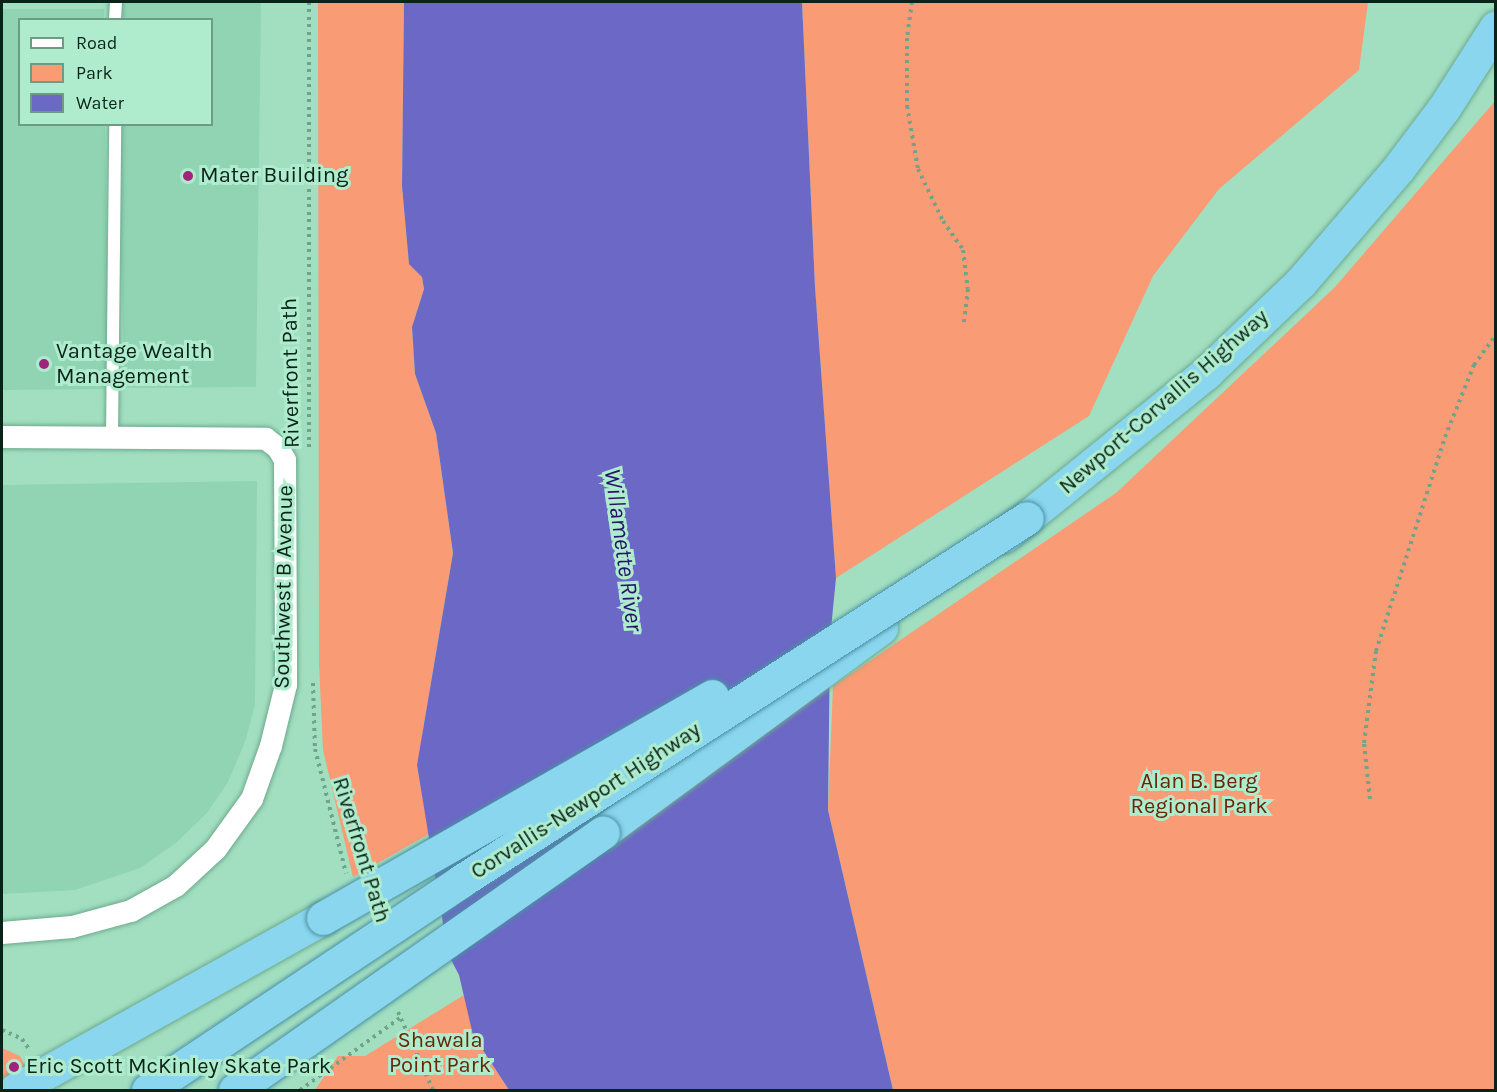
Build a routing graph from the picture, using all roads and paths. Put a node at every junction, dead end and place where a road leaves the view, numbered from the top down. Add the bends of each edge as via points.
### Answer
1 (116, 2) edge
2 (309, 2) edge
3 (912, 2) edge
4 (116, 18) edge
5 (1496, 27) edge
6 (115, 126) edge
7 (964, 324) dead end
8 (1496, 335) edge
9 (112, 436) junction
10 (2, 437) edge
11 (309, 458) dead end
12 (1027, 518) junction
13 (313, 675) dead end
14 (1370, 799) dead end
15 (350, 885) dead end
16 (2, 933) edge
17 (396, 1007) dead end
18 (400, 1018) junction
19 (2, 1029) edge
20 (20, 1056) dead end
21 (15, 1090) edge
22 (148, 1090) edge
23 (235, 1090) edge
24 (300, 1090) edge
25 (433, 1090) edge

1 - 4 lane
2 - 11 path, Riverfront Path
3 - 7 path via 907,38 907,106 918,169 943,221 963,250 968,289
5 - 12 highway, Newport-Corvallis Highway via 1444,108 1398,169 1300,283 1206,373
6 - 9 lane
8 - 14 path via 1474,365 1445,437 1376,651 1364,743
9 - 10 street
9 - 16 street, Southwest B Avenue via 266,440 278,448 285,460 286,685 252,800 208,857 176,886 130,911 72,927
12 - 21 highway, bridge
12 - 22 highway, Corvallis-Newport Highway, bridge via 471,875
12 - 23 highway, bridge via 623,818
13 - 15 path, Riverfront Path via 315,749
17 - 18 path
18 - 24 path
18 - 25 path
19 - 20 path via 28,1045 30,1051

